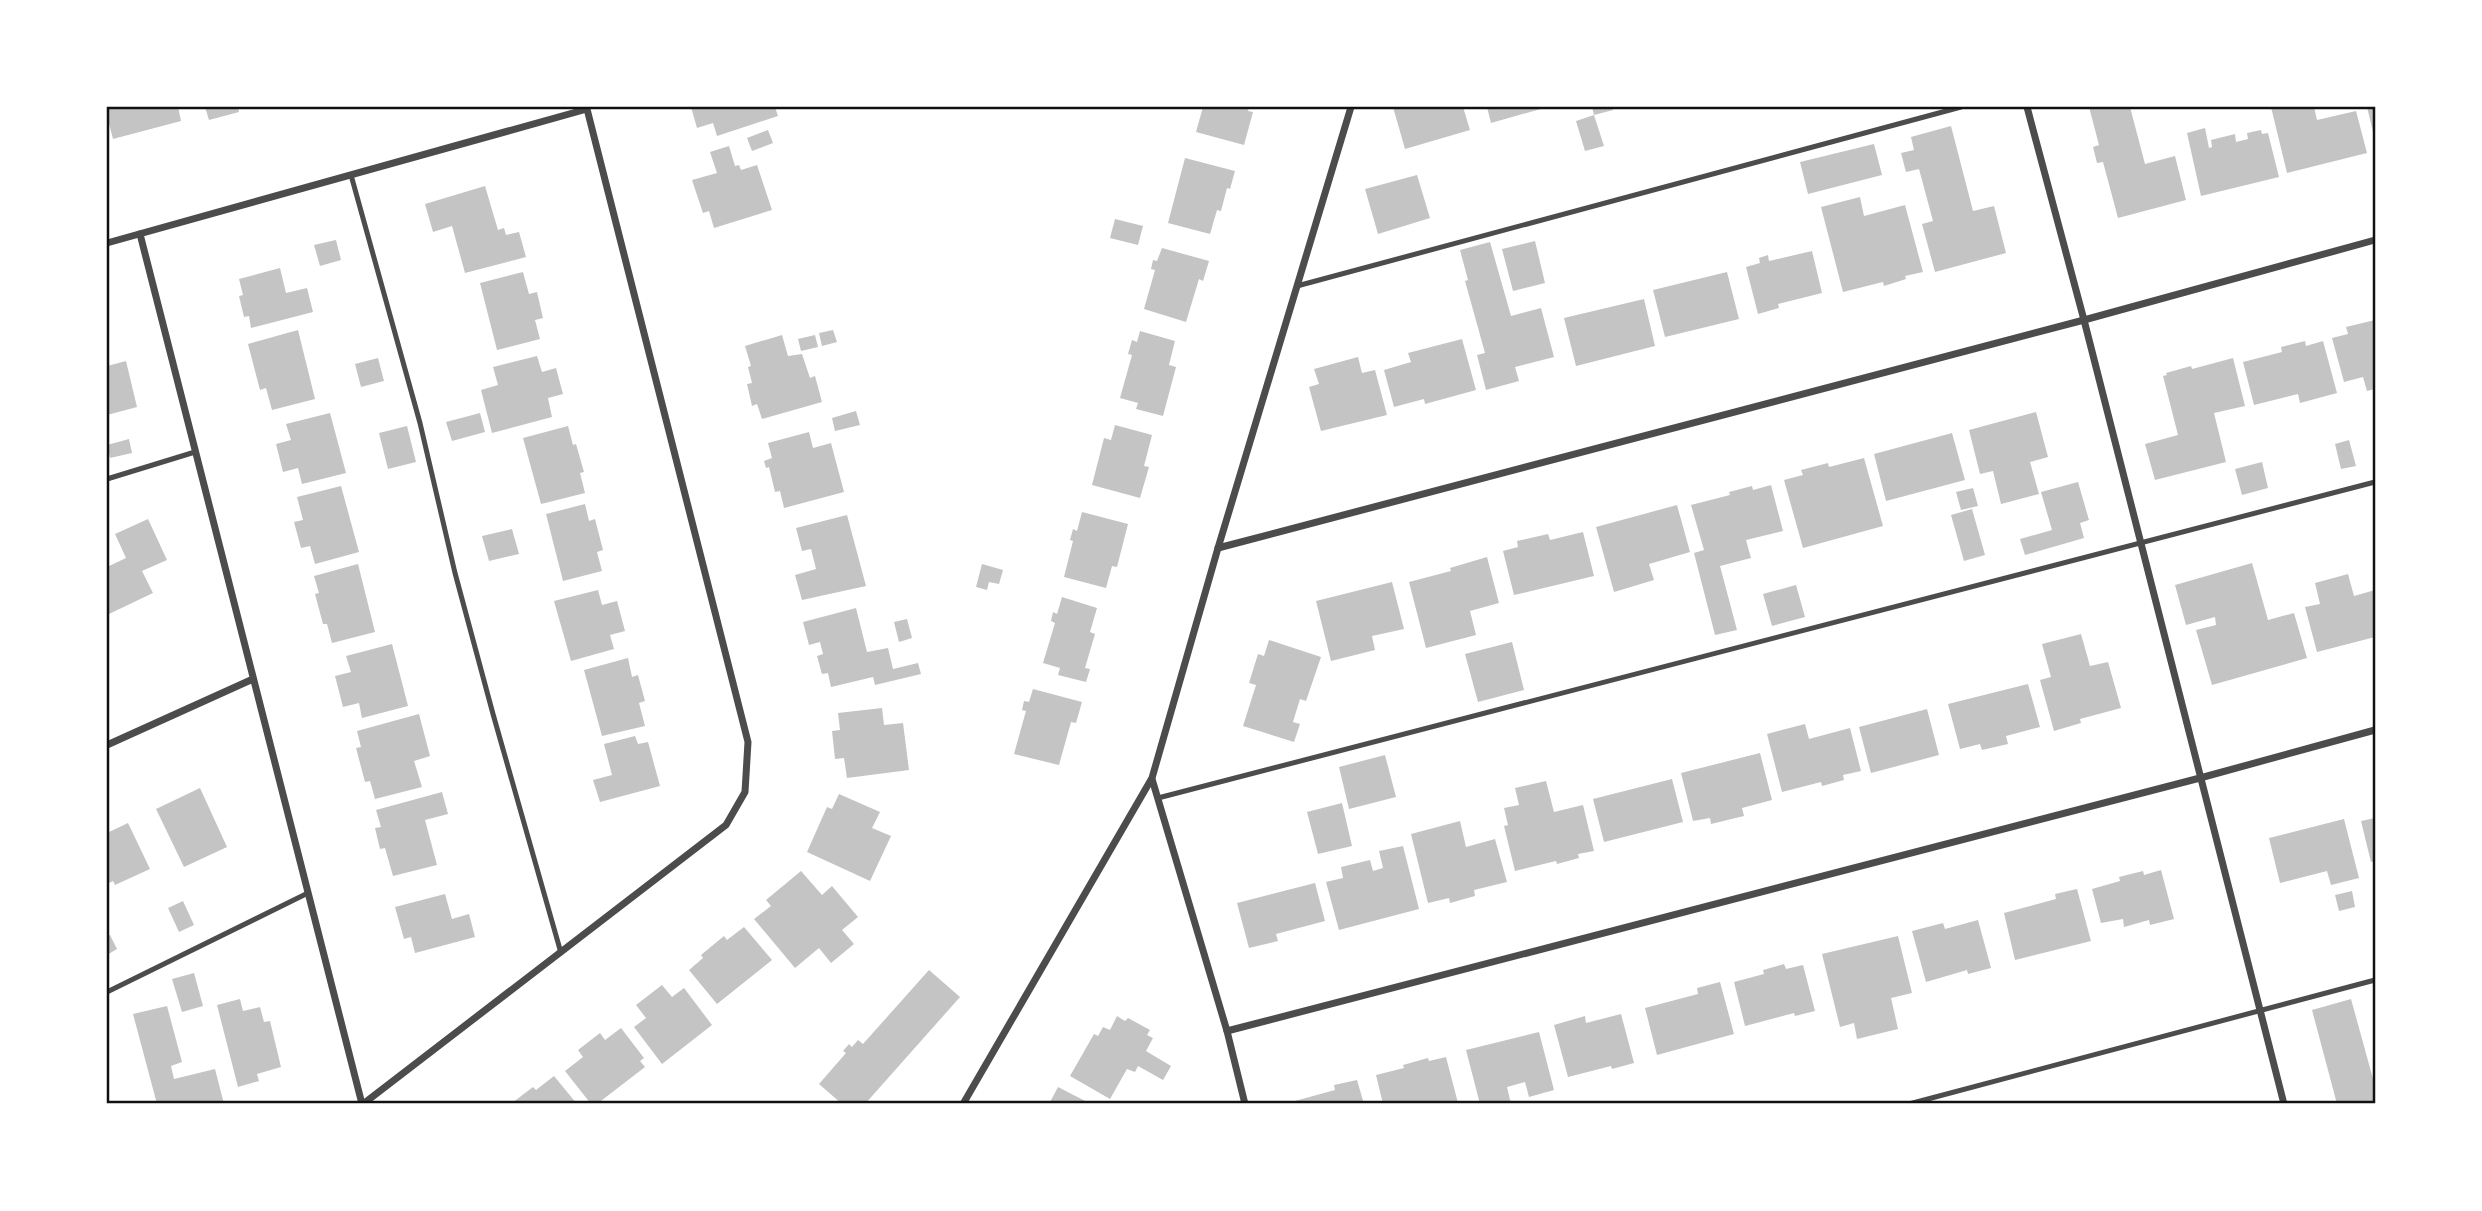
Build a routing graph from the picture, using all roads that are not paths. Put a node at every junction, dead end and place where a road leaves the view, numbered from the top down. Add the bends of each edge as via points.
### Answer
1 (1351, 107) edge
2 (1961, 107) edge
3 (2027, 107) edge
4 (587, 108) edge
5 (351, 175) junction
6 (140, 234) junction
7 (2375, 240) edge
8 (107, 243) edge
9 (1297, 286) junction
10 (2084, 320) junction
11 (195, 452) junction
12 (107, 480) edge
13 (2375, 482) edge
14 (2141, 543) junction
15 (1218, 548) junction
16 (253, 679) junction
17 (2375, 730) edge
18 (107, 745) edge
19 (1152, 778) junction
20 (2200, 778) junction
21 (1158, 799) junction
22 (308, 893) junction
23 (561, 953) junction
24 (2375, 980) edge
25 (107, 992) edge
26 (2260, 1011) junction
27 (1227, 1031) junction
28 (363, 1104) edge
29 (963, 1104) edge
30 (1245, 1104) edge
31 (1909, 1104) edge
32 (2284, 1104) edge

1 - 9 street
2 - 9 lane
3 - 10 street
4 - 5 street
4 - 23 street via 748,742 745,792 726,825
5 - 6 street
5 - 23 lane via 420,423 482,676
6 - 8 street
6 - 11 street
7 - 10 street
9 - 15 street
10 - 14 street
10 - 15 street
11 - 12 lane
11 - 16 street
13 - 14 lane
14 - 20 street
14 - 21 lane
15 - 19 street
16 - 18 street
16 - 22 street
17 - 20 street
19 - 21 street
19 - 29 street
20 - 26 street
20 - 27 street
21 - 27 street
22 - 25 lane
22 - 28 street
23 - 28 street
24 - 26 lane
26 - 31 lane
26 - 32 street
27 - 30 street

